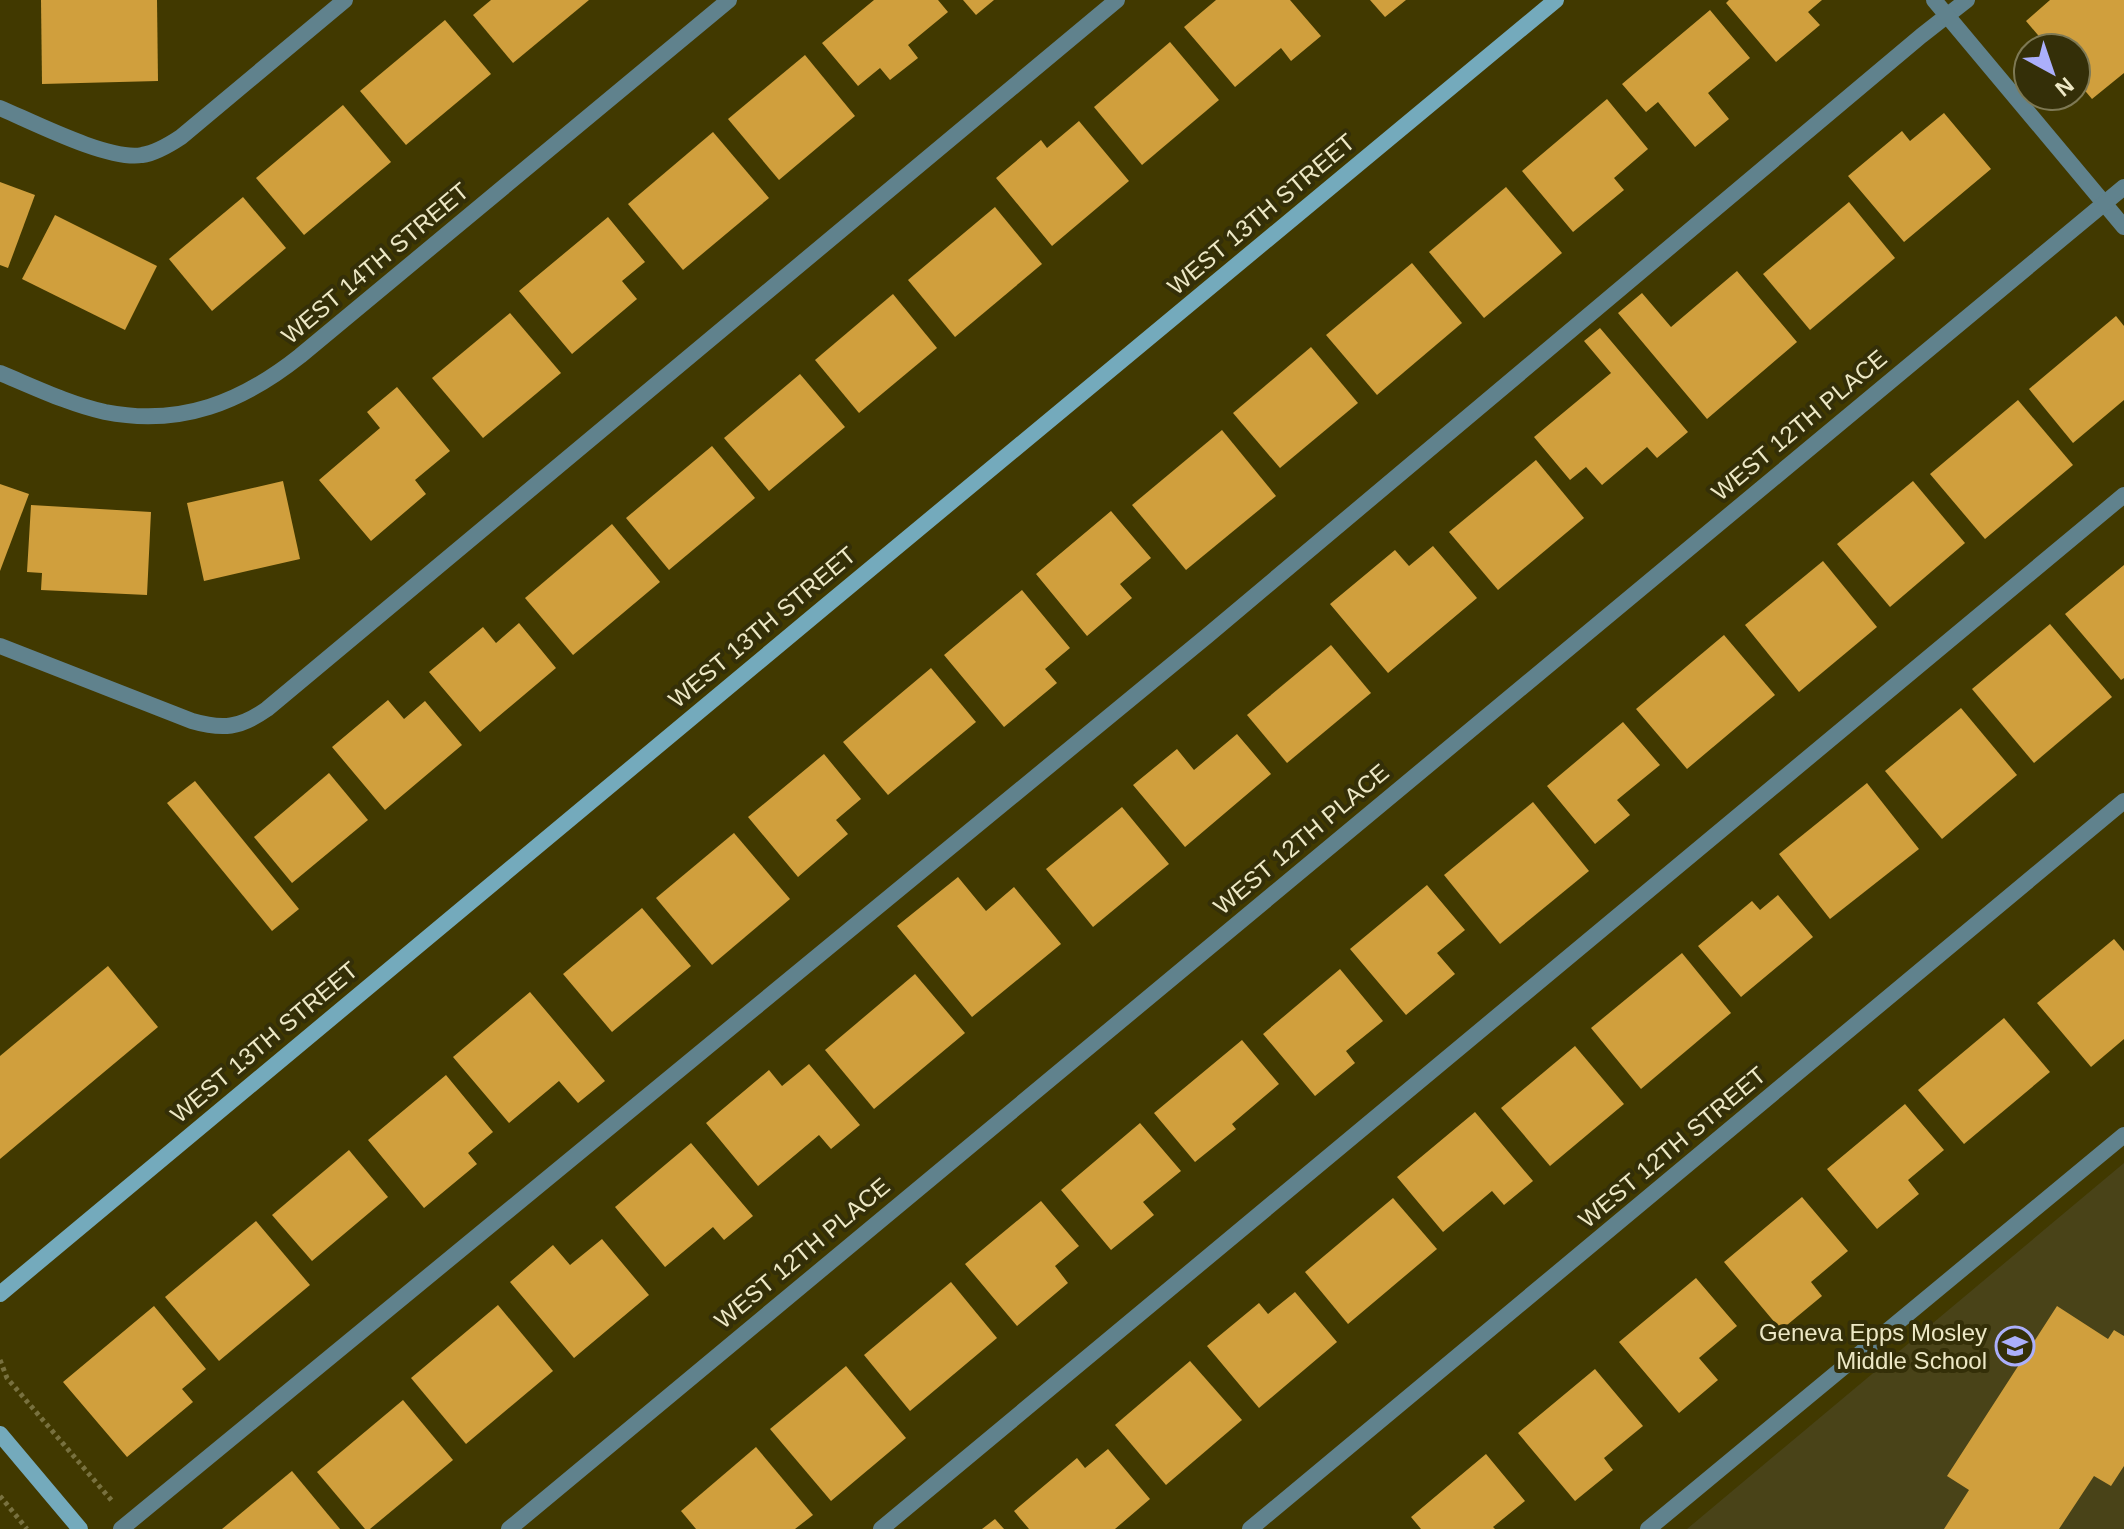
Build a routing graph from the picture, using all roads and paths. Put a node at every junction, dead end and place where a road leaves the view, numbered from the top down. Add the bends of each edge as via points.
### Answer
1 (345, 0) edge
2 (729, 0) edge
3 (1117, 0) edge
4 (1556, 0) edge
5 (1934, 0) edge
6 (1967, 0) edge
7 (1947, 16) junction
8 (0, 108) edge
9 (2124, 187) edge
10 (2105, 203) junction
11 (2124, 227) edge
12 (0, 373) edge
13 (2124, 495) edge
14 (0, 646) edge
15 (2124, 801) edge
16 (2124, 1135) edge
17 (0, 1294) edge
18 (0, 1360) edge
19 (0, 1434) edge
20 (0, 1496) edge
21 (125, 1525) edge
22 (27, 1529) edge
23 (80, 1529) edge
24 (509, 1529) edge
25 (881, 1529) edge
26 (1250, 1529) edge
27 (1648, 1529) edge

1 - 8 street via 181,137 142,155 104,151
2 - 12 street, WEST 14TH STREET via 300,356 240,396 174,415 139,416 74,403
3 - 14 street via 251,721 230,726 192,721
4 - 17 street, WEST 13TH STREET
5 - 7 street
6 - 7 street
7 - 10 street
7 - 21 street via 1207,636
9 - 10 street, WEST 12TH PLACE
10 - 11 street
10 - 24 street, WEST 12TH PLACE
13 - 25 street
15 - 26 street, WEST 12TH STREET
16 - 27 street
18 - 21 path via 7,1378
19 - 23 street
20 - 22 path

